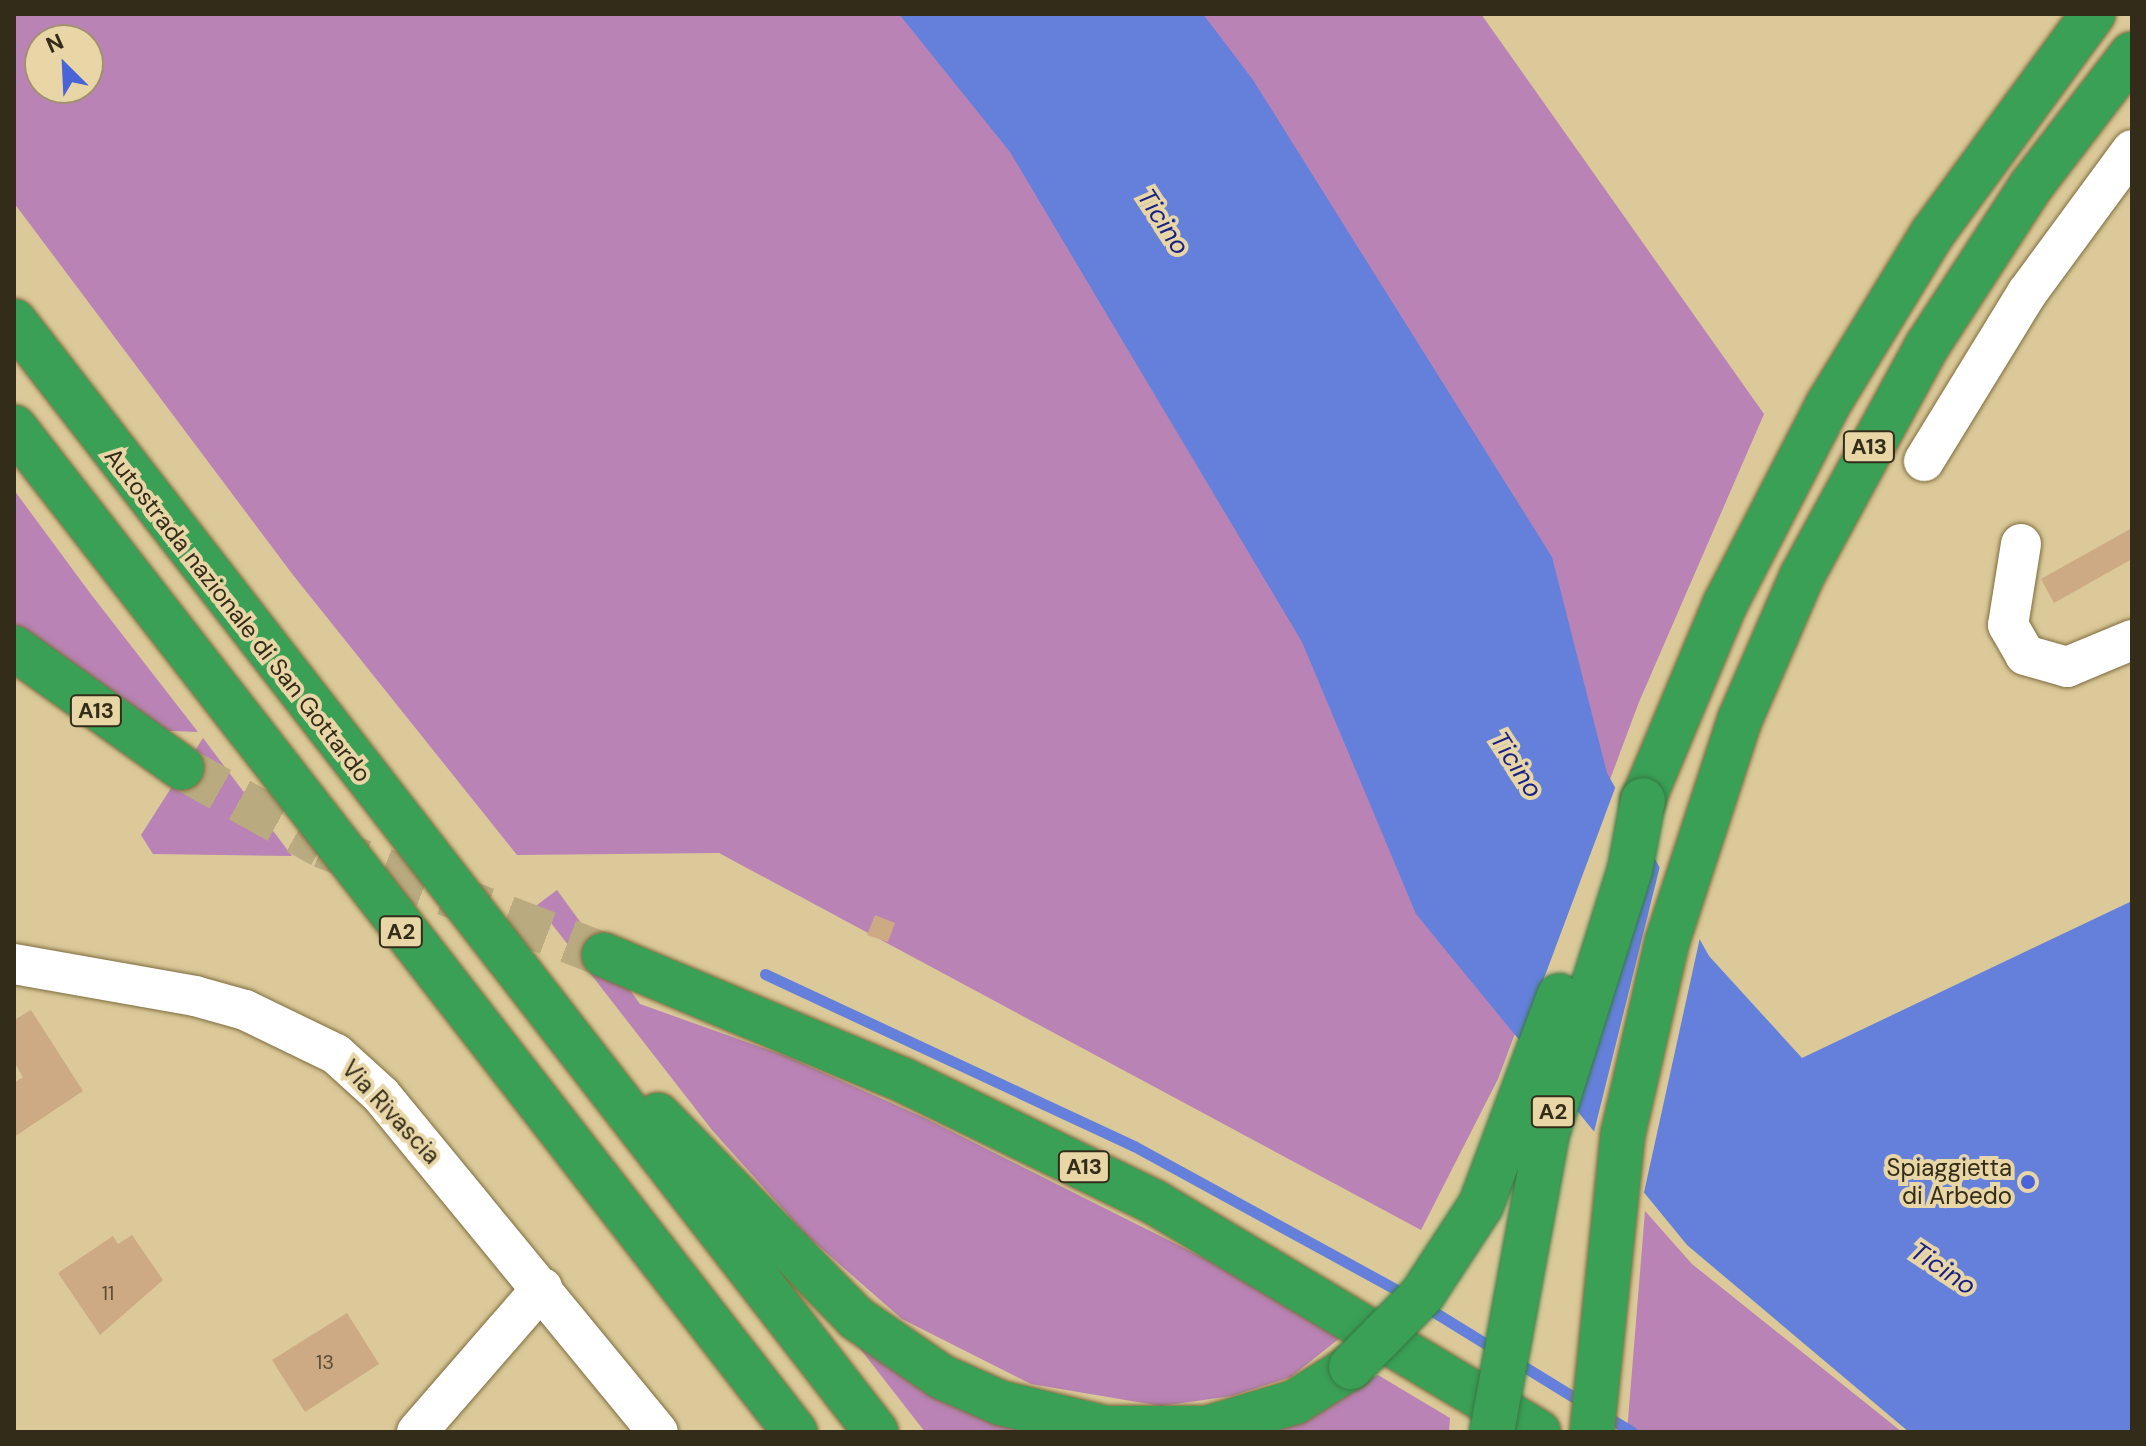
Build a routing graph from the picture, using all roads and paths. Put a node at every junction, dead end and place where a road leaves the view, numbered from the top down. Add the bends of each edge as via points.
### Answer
1 (2093, 14) edge
2 (2132, 54) edge
3 (2132, 150) edge
4 (14, 321) edge
5 (14, 427) edge
6 (1924, 461) dead end
7 (2021, 544) dead end
8 (2132, 640) edge
9 (14, 648) edge
10 (182, 768) tunnel mouth
11 (1643, 800) junction
12 (466, 908) junction
13 (604, 955) tunnel mouth
14 (14, 964) edge
15 (542, 1288) junction
16 (417, 1432) edge
17 (658, 1432) edge
18 (795, 1432) edge
19 (876, 1432) edge
20 (1492, 1432) edge
21 (1538, 1432) edge
22 (1592, 1432) edge

1 - 11 highway, A13 via 1932,234 1835,393 1725,604
2 - 22 highway, A13 via 2031,186 1927,346 1802,576 1740,719 1672,927 1623,1134
3 - 6 street via 2027,293
4 - 12 highway, Autostrada nazionale di San Gottardo / A2
5 - 18 highway, A2
7 - 8 street via 2008,625 2025,655 2067,667
9 - 10 highway, A13
11 - 12 highway, A2, bridge via 1607,860 1481,1205 1422,1295 1351,1367 1271,1412 1171,1431 1069,1422 942,1377 856,1318 788,1255
11 - 20 highway, A2, bridge via 1630,870 1547,1133
12 - 19 highway, A2
13 - 21 highway, A13 via 903,1080 1140,1195
14 - 15 street, Via Rivascia via 195,996 245,1010 336,1054 381,1095
15 - 16 street
15 - 17 street, Via Rivascia

